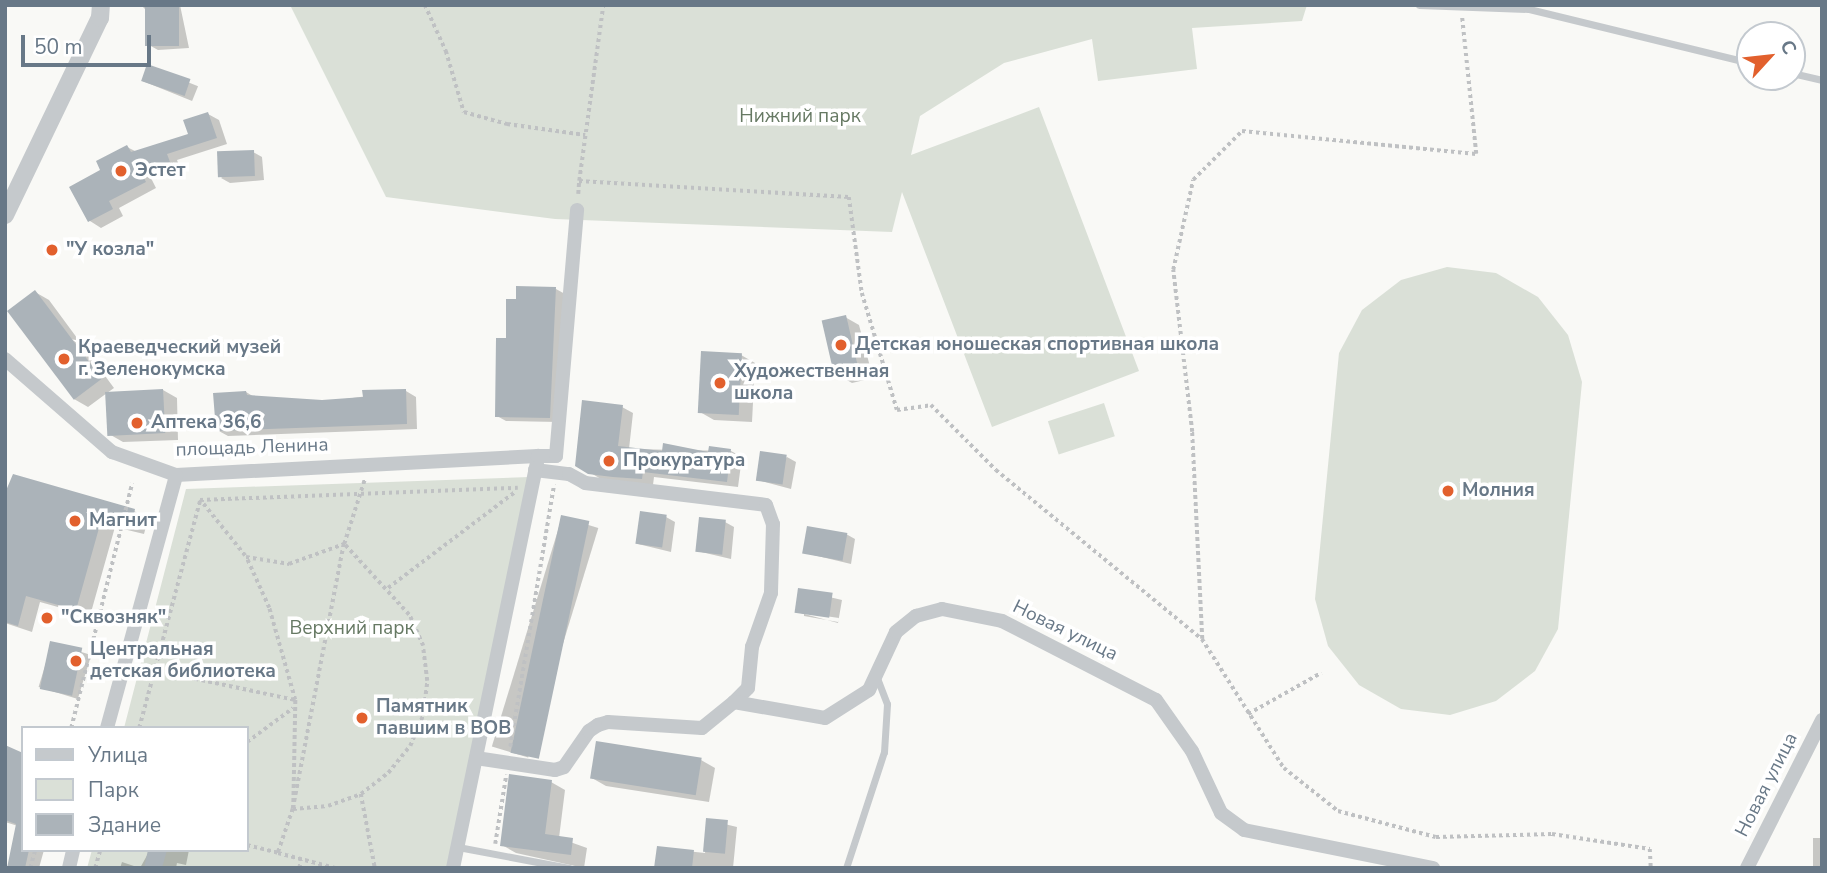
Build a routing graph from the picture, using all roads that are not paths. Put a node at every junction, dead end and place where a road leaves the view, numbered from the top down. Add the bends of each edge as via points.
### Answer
1 (1419, 5) edge
2 (101, 11) edge
3 (1736, 60) edge
4 (578, 211) road end
5 (5, 215) edge
6 (5, 359) edge
7 (535, 470) junction
8 (176, 475) junction
9 (876, 674) junction
10 (734, 702) junction
11 (1822, 720) edge
12 (108, 726) edge
13 (476, 758) junction
14 (458, 847) junction
15 (453, 868) edge
16 (569, 868) edge
17 (846, 868) edge
18 (1433, 868) edge
19 (1747, 868) edge

1 - 3 lane via 1530,9
2 - 5 street
4 - 7 street via 556,456
6 - 8 street, площадь Ленина via 112,452
7 - 8 street, площадь Ленина via 369,465
7 - 10 street, площадь Ленина via 569,474 585,483 766,505 774,524 771,593 752,647 748,688
7 - 13 street
8 - 12 street
9 - 10 street, Новая улица via 869,690 825,718
9 - 17 lane via 887,704 884,752
9 - 18 street, Новая улица via 896,632 916,616 942,609 1002,621 1156,700 1192,751 1221,813 1244,830
10 - 13 street via 702,728 598,725 564,767 555,770
11 - 19 street, Новая улица
13 - 14 street
14 - 15 street
14 - 16 lane

